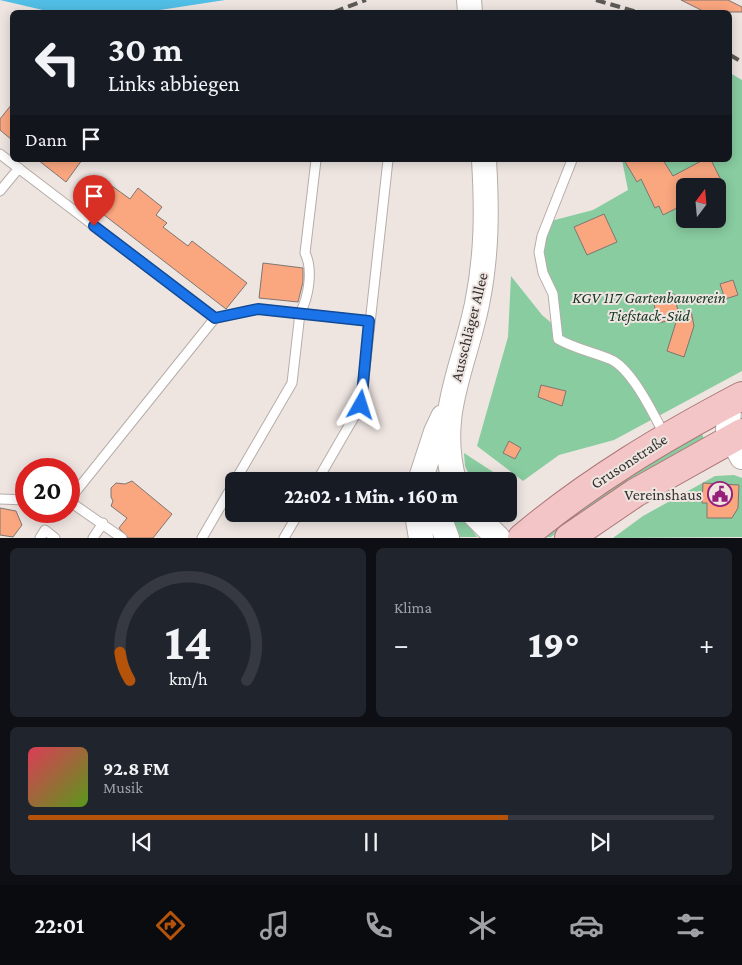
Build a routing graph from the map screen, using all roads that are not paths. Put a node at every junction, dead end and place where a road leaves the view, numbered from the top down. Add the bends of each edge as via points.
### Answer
1 (11, 162) edge
2 (316, 162) edge
3 (388, 162) edge
4 (484, 162) edge
5 (571, 162) edge
6 (19, 168) junction
7 (0, 191) edge
8 (300, 313) junction
9 (215, 318) junction
10 (369, 321) junction
11 (450, 404) junction
12 (738, 404) edge
13 (665, 437) junction
14 (738, 443) edge
15 (240, 472) edge
16 (322, 472) edge
17 (426, 472) edge
18 (453, 472) edge
19 (80, 486) edge
20 (225, 498) edge
21 (0, 499) edge
22 (15, 500) edge
23 (80, 508) edge
24 (293, 522) edge
25 (418, 522) edge
26 (441, 522) edge
27 (482, 522) edge
28 (103, 524) junction
29 (40, 538) edge
30 (55, 538) edge
31 (93, 538) edge
32 (122, 538) edge
33 (202, 538) edge
34 (284, 538) edge
35 (421, 538) edge
36 (447, 538) edge
37 (498, 538) edge
38 (522, 538) edge
39 (569, 538) edge

1 - 6 lane
2 - 8 lane via 306,253 310,263 305,304
3 - 10 lane
4 - 11 street, Ausschläger Allee via 488,211 483,270
5 - 13 lane via 542,236 539,252 553,294 558,339 613,361 637,386
6 - 7 lane
6 - 9 lane
8 - 9 lane via 258,309
8 - 10 lane
8 - 15 lane via 292,383
9 - 19 lane
10 - 16 lane via 361,405
11 - 17 street, Ausschläger Allee via 436,432
11 - 18 street, Ausschläger Allee via 447,436
12 - 13 main road, Grusonstraße
12 - 14 street via 728,422
13 - 38 main road, Grusonstraße via 575,496
14 - 39 main road, Grusonstraße via 635,493
20 - 33 lane
21 - 22 lane
23 - 28 lane
24 - 34 lane
25 - 35 street
26 - 36 street
27 - 37 street
28 - 31 lane
28 - 32 lane
29 - 30 lane via 45,530

